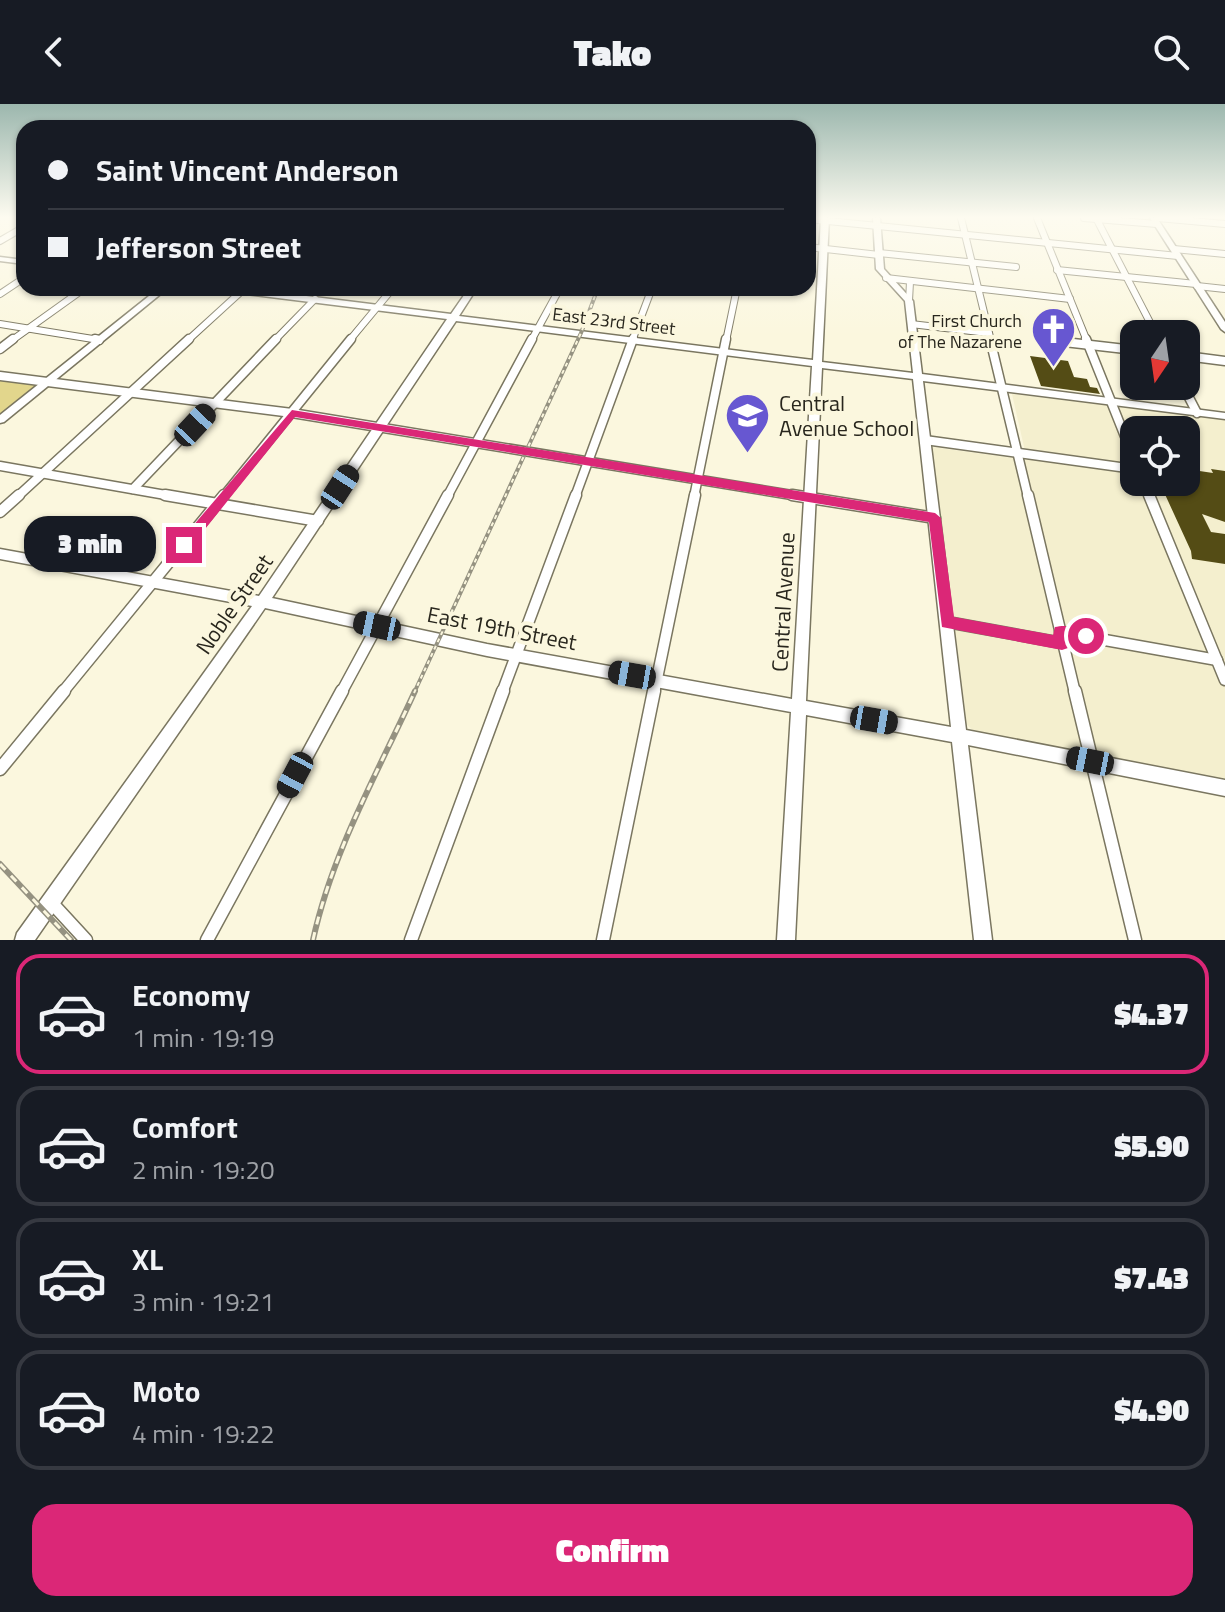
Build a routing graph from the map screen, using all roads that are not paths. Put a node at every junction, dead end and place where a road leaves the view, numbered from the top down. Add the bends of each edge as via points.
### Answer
1 (823, 257) edge
2 (879, 257) edge
3 (914, 257) edge
4 (970, 257) edge
5 (1052, 257) edge
6 (1116, 257) edge
7 (1179, 257) edge
8 (971, 262) junction
9 (1016, 267) dead end
10 (1057, 270) junction
11 (1127, 277) junction
12 (886, 278) junction
13 (910, 282) junction
14 (1196, 285) junction
15 (977, 289) junction
16 (1225, 289) edge
17 (74, 296) edge
18 (154, 296) edge
19 (236, 296) edge
20 (294, 296) edge
21 (387, 296) edge
22 (467, 296) edge
23 (556, 296) edge
24 (649, 296) edge
25 (735, 296) edge
26 (315, 299) junction
27 (1070, 299) junction
28 (909, 301) junction
29 (379, 308) junction
30 (453, 317) junction
31 (1149, 320) edge
32 (0, 324) edge
33 (911, 324) junction
34 (539, 328) junction
35 (28, 329) junction
36 (1225, 329) edge
37 (988, 333) junction
38 (633, 339) junction
39 (99, 340) junction
40 (1047, 340) dead end
41 (1088, 345) junction
42 (1120, 348) edge
43 (0, 349) edge
44 (724, 351) junction
45 (1200, 358) edge
46 (1225, 361) edge
47 (816, 363) junction
48 (0, 376) edge
49 (918, 377) junction
50 (46, 382) junction
51 (1001, 388) junction
52 (130, 392) junction
53 (1190, 400) edge
54 (1110, 401) junction
55 (215, 403) junction
56 (292, 413) junction
57 (1197, 413) junction
58 (1225, 416) edge
59 (0, 420) edge
60 (1120, 425) edge
61 (380, 427) junction
62 (925, 440) junction
63 (476, 442) junction
64 (1017, 453) junction
65 (587, 460) junction
66 (0, 466) edge
67 (1120, 467) edge
68 (42, 473) junction
69 (697, 479) junction
70 (133, 489) junction
71 (1150, 496) edge
72 (808, 498) junction
73 (219, 504) junction
74 (0, 512) edge
75 (935, 518) junction
76 (318, 521) junction
77 (0, 554) edge
78 (154, 582) junction
79 (262, 602) junction
80 (947, 622) junction
81 (377, 626) junction
82 (1061, 637) junction
83 (515, 655) junction
84 (1217, 660) junction
85 (655, 679) junction
86 (1225, 680) edge
87 (797, 706) junction
88 (959, 736) junction
89 (1090, 761) junction
90 (0, 769) edge
91 (1225, 788) edge
92 (51, 902) junction
93 (24, 940) edge
94 (86, 940) edge
95 (207, 940) edge
96 (411, 940) edge
97 (603, 940) edge
98 (786, 940) edge
99 (983, 940) edge
100 (1135, 940) edge

1 - 47 street, Central Avenue
2 - 12 street
3 - 8 street
4 - 8 street
5 - 10 street
6 - 11 street
7 - 14 street
8 - 9 street
8 - 15 street
10 - 11 street
10 - 27 street
11 - 14 street
11 - 31 street
12 - 13 street
12 - 28 street
13 - 15 street
13 - 28 street
14 - 16 street
14 - 36 street
15 - 27 street
15 - 37 street
17 - 35 street
18 - 39 street
19 - 52 street
20 - 26 street, East 23rd Street
21 - 29 street
22 - 30 street, Noble Street
23 - 34 street
24 - 38 street
25 - 44 street
26 - 29 street, East 23rd Street
26 - 55 street
27 - 41 street
28 - 33 street
29 - 30 street, East 23rd Street
29 - 56 street
30 - 34 street, East 23rd Street
30 - 61 street, Noble Street
32 - 35 street
33 - 37 street
33 - 49 street
34 - 38 street, East 23rd Street
34 - 63 street
35 - 39 street
35 - 43 street
37 - 51 street
38 - 44 street, East 23rd Street
38 - 65 street
39 - 50 street
40 - 41 street
41 - 42 street
41 - 54 street
44 - 47 street, East 23rd Street
44 - 69 street
45 - 46 street
47 - 49 street, East 23rd Street
47 - 72 street, Central Avenue
48 - 50 street
49 - 51 street, East 23rd Street
49 - 62 street
50 - 52 street
50 - 59 street
51 - 54 street, East 23rd Street
51 - 64 street
52 - 55 street
52 - 68 street
53 - 57 street
54 - 57 street, East 23rd Street
54 - 60 street
55 - 56 street
55 - 70 street
56 - 61 street
56 - 73 street
57 - 58 street, East 23rd Street
61 - 63 street
61 - 76 street, Noble Street
62 - 64 street
62 - 75 street
63 - 65 street
63 - 81 street
64 - 67 street
64 - 82 street
65 - 69 street
65 - 83 street
66 - 68 street
68 - 70 street
68 - 74 street
69 - 72 street
69 - 85 street
70 - 73 street
71 - 84 street
72 - 75 street
72 - 87 street, Central Avenue
73 - 76 street
73 - 78 street
75 - 80 street
76 - 79 street, Noble Street
77 - 78 street, East 19th Street
78 - 79 street, East 19th Street
78 - 90 street
79 - 81 street, East 19th Street
79 - 92 street, Noble Street
80 - 82 street
80 - 88 street
81 - 83 street, East 19th Street
81 - 95 street
82 - 84 street
82 - 89 street
83 - 85 street, East 19th Street
83 - 96 street
84 - 86 street
85 - 87 street, East 19th Street
85 - 97 street
87 - 88 street, East 19th Street
87 - 98 street, Central Avenue
88 - 89 street, East 19th Street
88 - 99 street
89 - 91 street, East 19th Street
89 - 100 street
92 - 93 street, Noble Street
92 - 94 street

